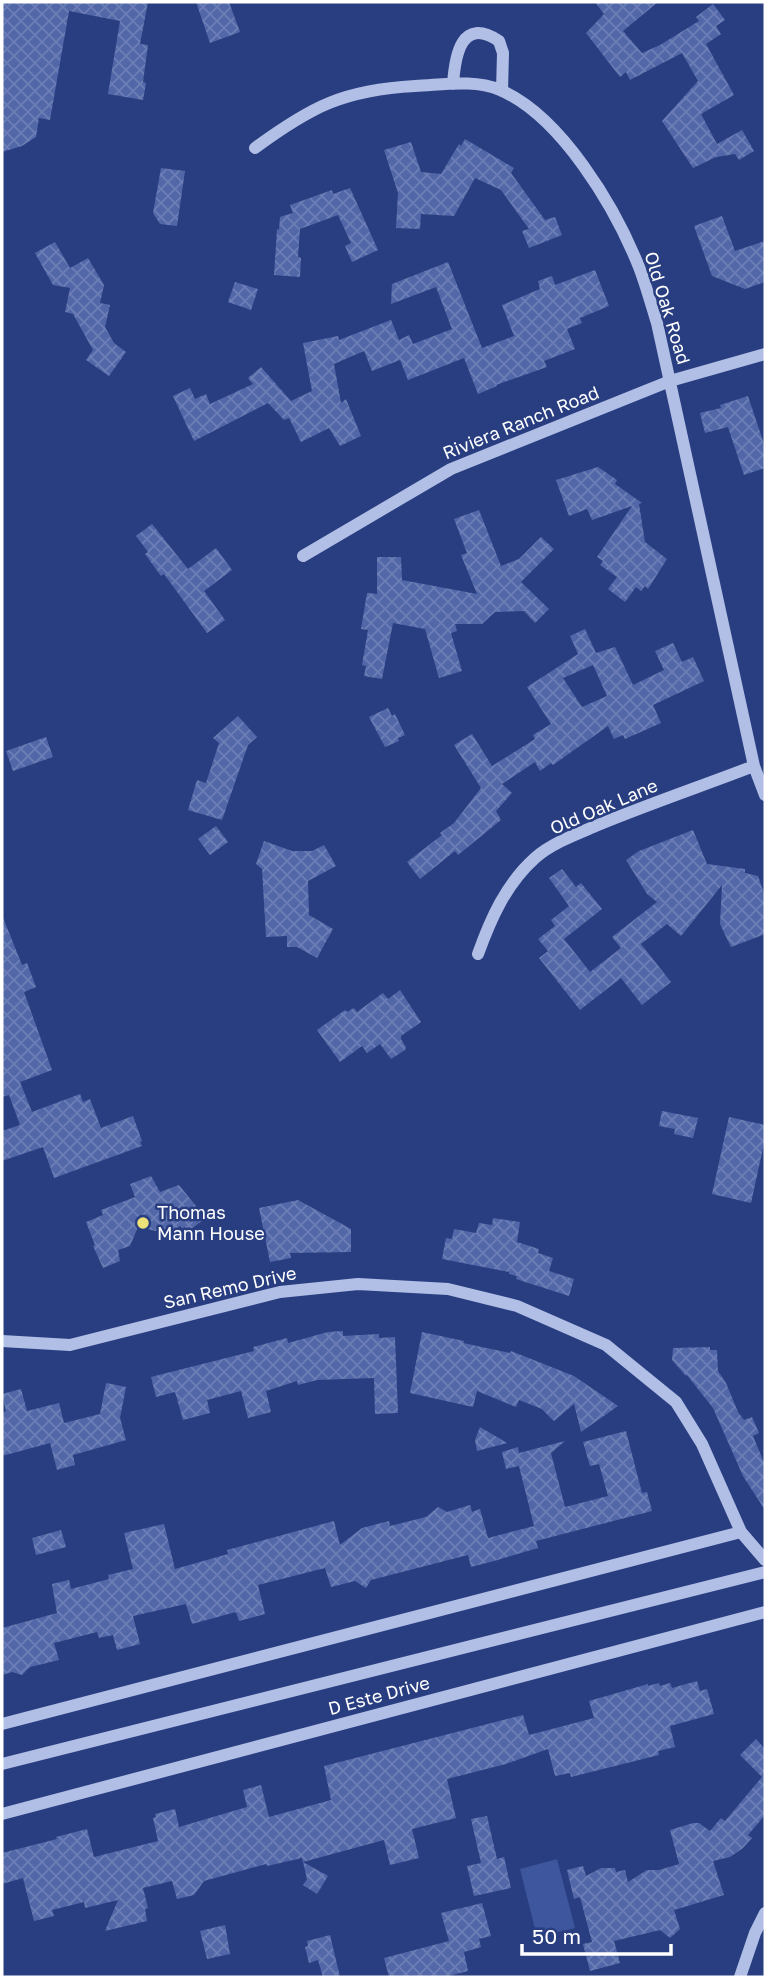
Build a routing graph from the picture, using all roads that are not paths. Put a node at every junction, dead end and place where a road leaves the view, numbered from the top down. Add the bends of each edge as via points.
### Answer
1 (453, 84) junction
2 (502, 91) junction
3 (255, 148) dead end
4 (765, 354) edge
5 (670, 381) junction
6 (303, 556) dead end
7 (754, 766) junction
8 (765, 795) edge
9 (478, 954) dead end
10 (2, 1341) edge
11 (741, 1532) junction
12 (765, 1560) edge
13 (765, 1572) edge
14 (765, 1612) edge
15 (2, 1724) edge
16 (2, 1764) edge
17 (2, 1814) edge
18 (765, 1913) edge
19 (740, 1977) edge

1 - 2 street, Old Oak Road via 472,83
1 - 2 street via 460,45 482,33 499,41
1 - 3 street, Old Oak Road via 356,93 315,107
2 - 5 street, Old Oak Road via 526,104 553,129 617,219 640,269
4 - 5 street, Riviera Ranch Road
5 - 6 street, Riviera Ranch Road via 451,469
5 - 7 street, Old Oak Road
7 - 8 street, Old Oak Road
7 - 9 street, Old Oak Lane via 623,815 537,856 497,906
10 - 11 street, San Remo Drive via 70,1345 280,1292 358,1284 448,1289 517,1306 606,1345 676,1402 702,1444
11 - 12 street, San Remo Drive
11 - 15 street
13 - 16 street, D Este Drive
14 - 17 street, D Este Drive
18 - 19 street

